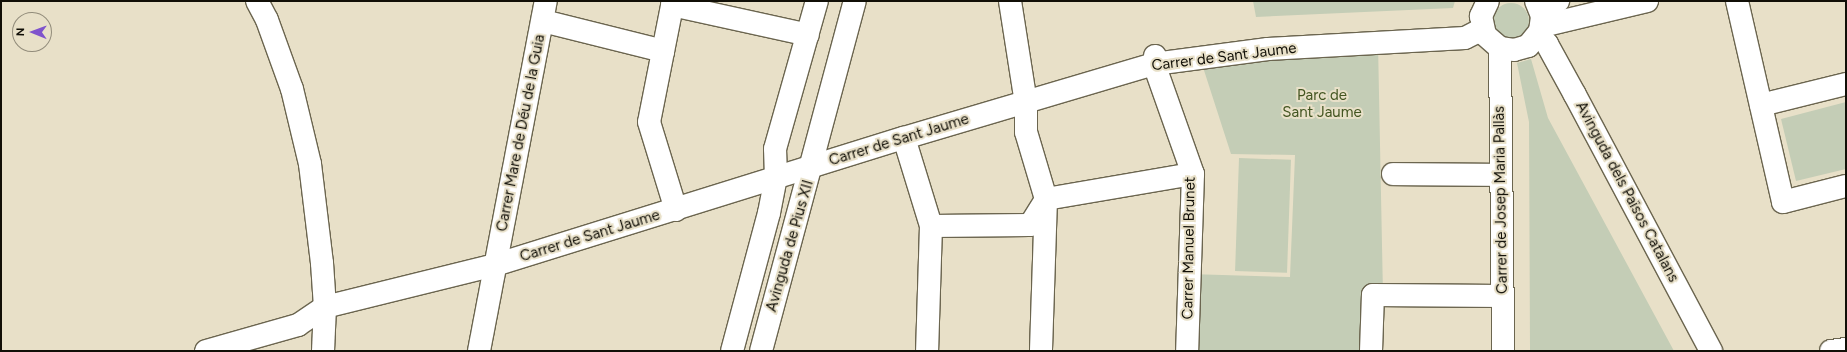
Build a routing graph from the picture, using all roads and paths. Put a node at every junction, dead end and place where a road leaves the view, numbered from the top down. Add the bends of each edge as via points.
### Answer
1 (257, 1) edge
2 (817, 1) edge
3 (855, 1) edge
4 (1010, 1) edge
5 (1646, 1) edge
6 (1737, 1) edge
7 (1486, 2) edge
8 (673, 3) edge
9 (544, 11) edge
10 (1543, 14) edge
11 (1483, 29) junction
12 (808, 35) junction
13 (1500, 48) junction
14 (663, 51) junction
15 (1154, 60) junction
16 (1846, 84) edge
17 (1026, 103) junction
18 (1761, 105) junction
19 (904, 138) junction
20 (812, 166) junction
21 (1193, 174) junction
22 (1393, 174) dead end
23 (1501, 175) junction
24 (776, 177) junction
25 (1846, 186) edge
26 (1046, 199) junction
27 (676, 210) junction
28 (931, 226) junction
29 (495, 265) junction
30 (1503, 296) junction
31 (325, 307) junction
32 (1846, 348) edge
33 (206, 351) edge
34 (323, 351) edge
35 (479, 351) edge
36 (732, 351) edge
37 (761, 351) edge
38 (928, 351) edge
39 (1041, 351) edge
40 (1187, 351) edge
41 (1370, 351) edge
42 (1503, 351) edge
43 (1711, 351) edge
44 (1831, 351) edge

1 - 31 street via 267,20 292,89 310,164
2 - 12 street, Avinguda de Pius XII
3 - 20 street, Avinguda de Pius XII
4 - 17 street
5 - 10 street
6 - 18 street
7 - 11 street via 1482,16
8 - 12 street
8 - 14 street
9 - 14 street
9 - 29 street, Carrer Mare de Déu de la Guia
10 - 13 street via 1522,49
10 - 43 street, Avinguda dels Països Catalans via 1547,44
11 - 13 street via 1489,41
11 - 15 street, Carrer de Sant Jaume via 1465,38 1268,49
12 - 24 street, Avinguda de Pius XII via 775,149
13 - 23 street, Carrer de Josep Maria Pallàs
14 - 27 street via 649,122
15 - 17 street, Carrer de Sant Jaume
15 - 21 street, Carrer Manuel Brunet
16 - 18 street
17 - 19 street, Carrer de Sant Jaume
17 - 26 street via 1026,132
18 - 25 street via 1783,202
19 - 20 street, Carrer de Sant Jaume
19 - 28 street
20 - 24 street, Carrer de Sant Jaume
20 - 37 street, Avinguda de Pius XII
21 - 26 street
21 - 40 street, Carrer Manuel Brunet
22 - 23 street
23 - 30 street, Carrer de Josep Maria Pallàs
24 - 27 street, Carrer de Sant Jaume
24 - 36 street, Avinguda de Pius XII
26 - 28 street via 1030,225
26 - 39 street
27 - 29 street, Carrer de Sant Jaume
28 - 38 street
29 - 31 street, Carrer de Sant Jaume
29 - 35 street, Carrer Mare de Déu de la Guia
30 - 41 street via 1373,295
30 - 42 street, Carrer de Josep Maria Pallàs
31 - 33 street, Carrer de Sant Jaume via 298,325
31 - 34 street
32 - 44 street

